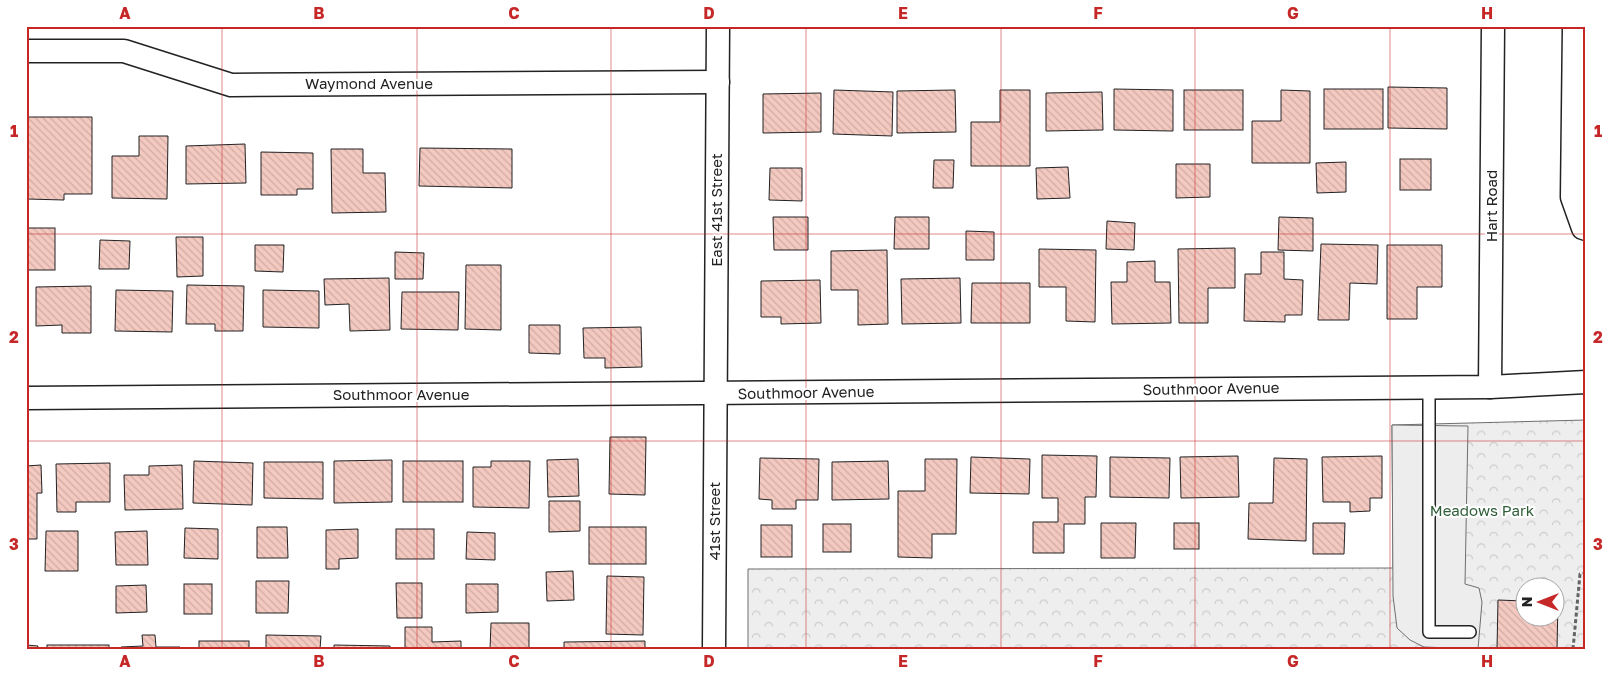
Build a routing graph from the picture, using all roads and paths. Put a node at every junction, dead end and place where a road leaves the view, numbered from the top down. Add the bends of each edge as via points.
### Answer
1 (718, 26) edge
2 (1493, 26) edge
3 (1574, 26) edge
4 (26, 51) edge
5 (718, 82) junction
6 (1586, 229) edge
7 (1586, 382) edge
8 (1429, 387) junction
9 (1490, 387) junction
10 (716, 394) junction
11 (26, 398) edge
12 (1586, 573) edge
13 (1470, 632) dead end
14 (714, 649) edge
15 (1573, 649) edge

1 - 5 street, East 41st Street
2 - 9 street, Hart Road
3 - 6 street via 1572,197
4 - 5 street, Waymond Avenue via 124,51 231,85
5 - 10 street, East 41st Street
7 - 9 street, Southmoor Avenue
8 - 9 street, Southmoor Avenue
8 - 10 street, Southmoor Avenue
8 - 13 lane via 1429,632
10 - 11 street, Southmoor Avenue
10 - 14 street, 41st Street
12 - 15 path via 1580,574

